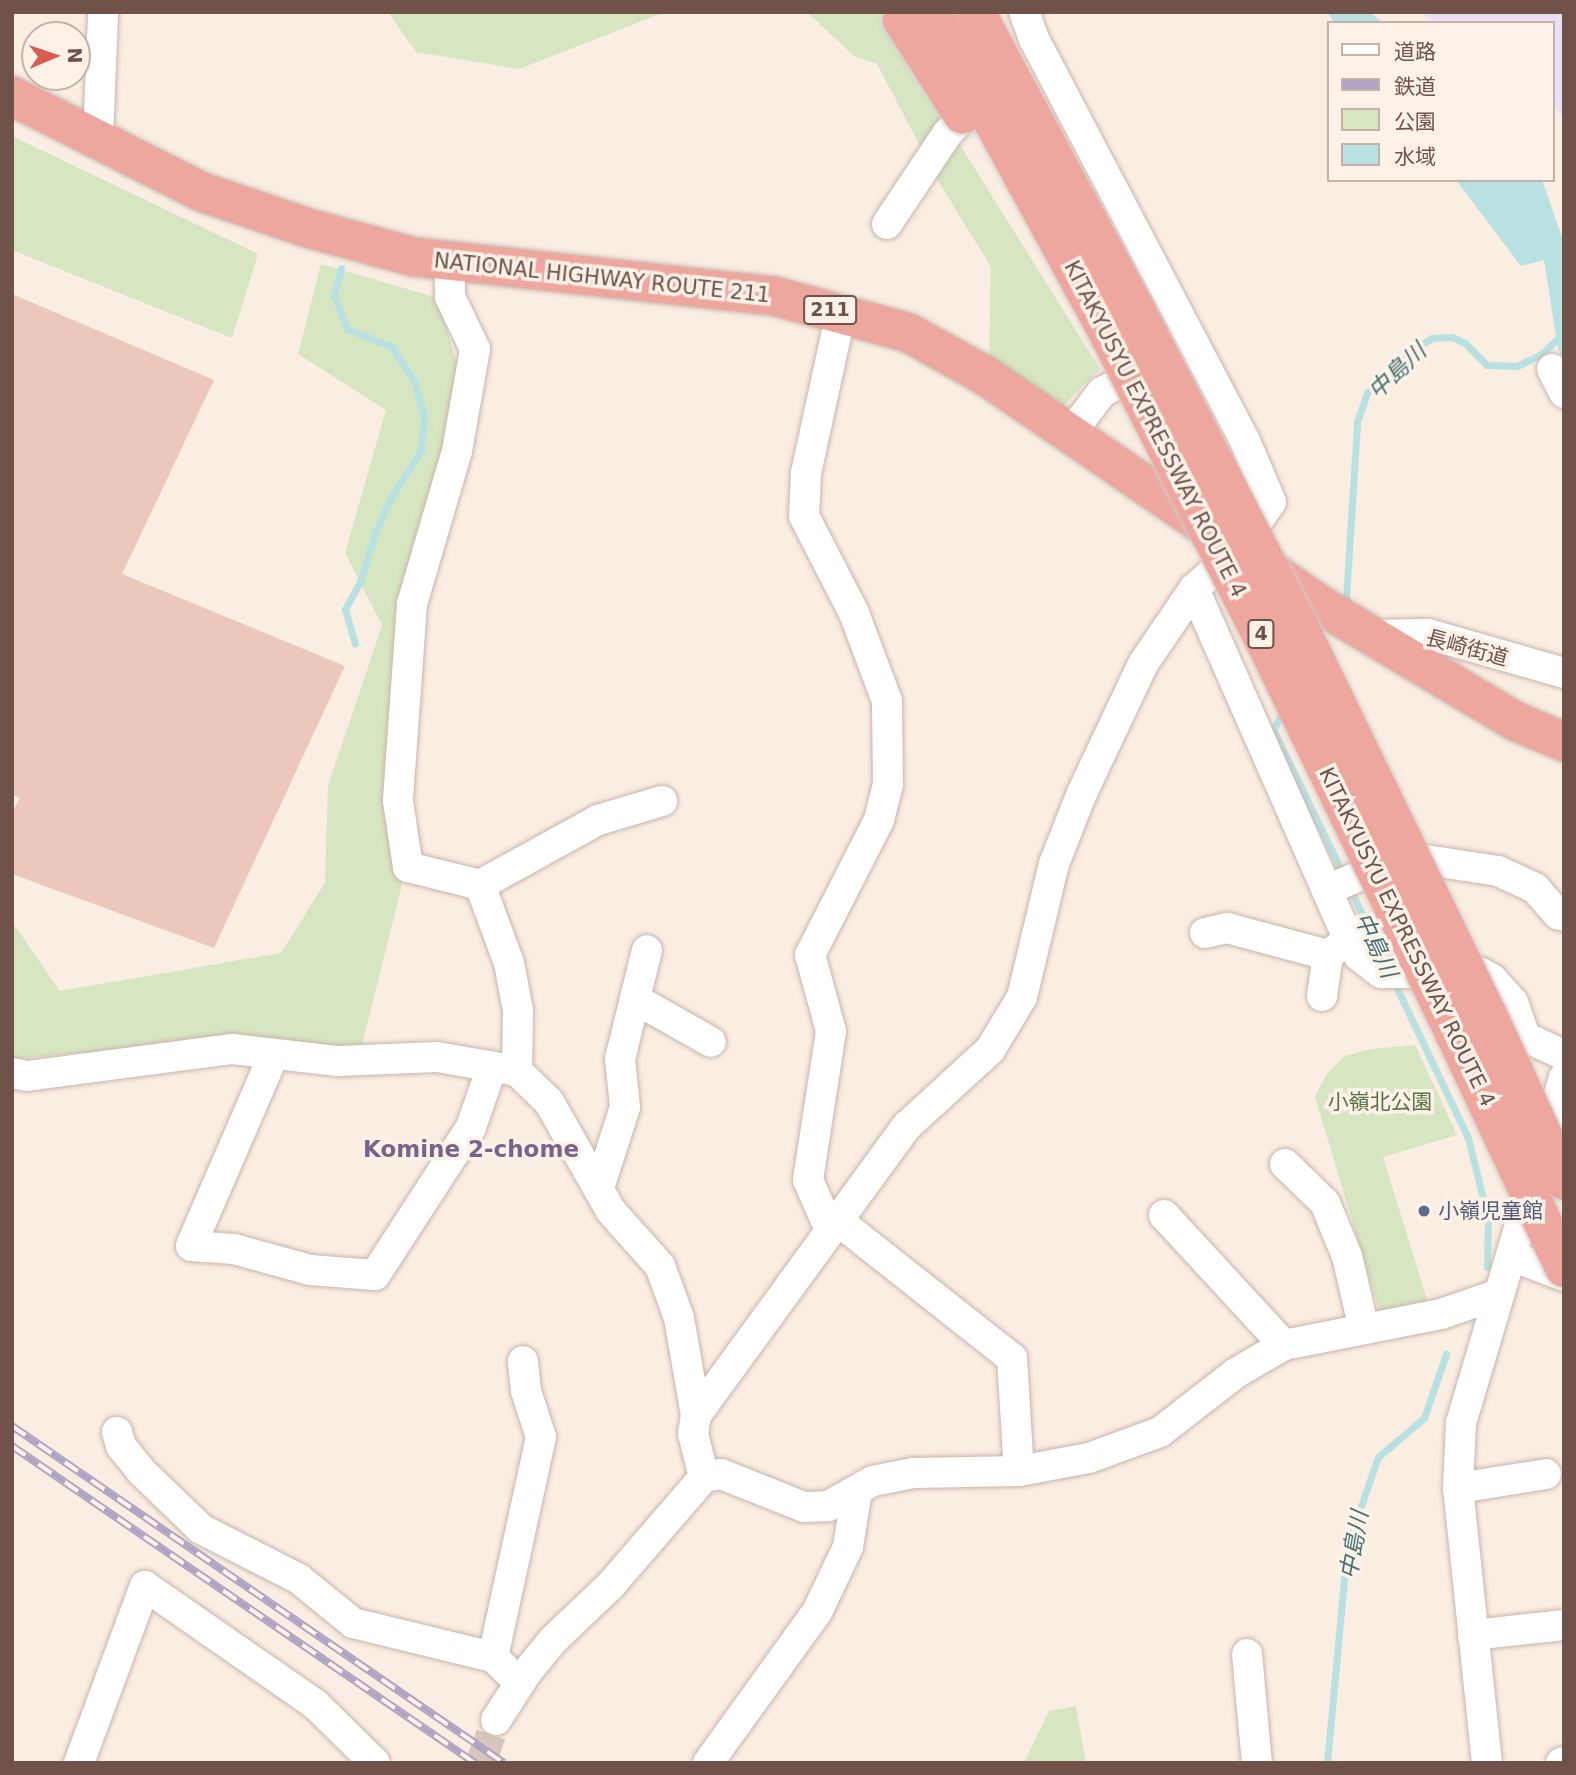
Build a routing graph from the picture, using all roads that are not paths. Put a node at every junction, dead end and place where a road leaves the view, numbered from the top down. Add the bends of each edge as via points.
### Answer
1 (103, 12) edge
2 (976, 12) edge
3 (910, 15) edge
4 (1029, 26) edge
5 (12, 96) edge
6 (98, 139) junction
7 (887, 224) dead end
8 (449, 261) junction
9 (841, 313) junction
10 (1194, 345) junction
11 (1070, 433) junction
12 (1238, 549) junction
13 (1194, 589) junction
14 (1369, 635) junction
15 (1564, 673) edge
16 (1564, 742) edge
17 (662, 801) dead end
18 (480, 885) junction
19 (1331, 888) junction
20 (1564, 916) edge
21 (1205, 933) dead end
22 (1339, 947) junction
23 (647, 950) dead end
24 (1322, 996) dead end
25 (635, 999) junction
26 (711, 1042) dead end
27 (274, 1054) junction
28 (1564, 1055) edge
29 (504, 1069) junction
30 (12, 1073) edge
31 (1564, 1079) edge
32 (1285, 1164) dead end
33 (1564, 1181) edge
34 (599, 1188) junction
35 (1164, 1214) dead end
36 (833, 1225) junction
37 (1512, 1256) junction
38 (1564, 1268) edge
39 (1564, 1276) edge
40 (1499, 1294) junction
41 (1364, 1329) junction
42 (1284, 1345) junction
43 (523, 1361) dead end
44 (695, 1415) junction
45 (117, 1432) dead end
46 (1019, 1471) junction
47 (1546, 1474) dead end
48 (704, 1477) junction
49 (1458, 1488) junction
50 (857, 1491) junction
51 (1564, 1625) edge
52 (1473, 1635) junction
53 (1247, 1654) dead end
54 (493, 1657) junction
55 (520, 1683) junction
56 (496, 1720) tunnel mouth
57 (79, 1763) edge
58 (374, 1763) edge
59 (708, 1763) edge
60 (1257, 1763) edge
61 (1487, 1763) edge

1 - 6 street
2 - 33 highway, KITAKYUSYU EXPRESSWAY ROUTE 4 / 4, bridge via 1300,628
3 - 38 highway, KITAKYUSYU EXPRESSWAY ROUTE 4 / 4, bridge via 1107,331 1265,642
4 - 7 street via 947,134
4 - 10 street
5 - 6 highway, NATIONAL HIGHWAY ROUTE 211 / 211
6 - 8 highway, NATIONAL HIGHWAY ROUTE 211 / 211 via 202,192 414,257
8 - 9 highway, NATIONAL HIGHWAY ROUTE 211 / 211 via 774,296
8 - 18 street via 450,298 475,349 457,452 412,604 398,801 408,867
9 - 11 highway, NATIONAL HIGHWAY ROUTE 211 / 211 via 909,333 986,376
9 - 36 street via 806,473 804,516 854,613 887,701 888,785 879,820 810,955 831,1031 808,1180
10 - 11 street via 1102,392
10 - 12 street via 1271,502
11 - 12 highway, NATIONAL HIGHWAY ROUTE 211 / 211
12 - 13 street
12 - 14 highway, NATIONAL HIGHWAY ROUTE 211 / 211
13 - 19 street
13 - 36 street via 1143,664 1082,793 1054,864 1022,997 990,1050 907,1126
14 - 15 street, 長崎街道 via 1428,634
14 - 16 highway, NATIONAL HIGHWAY ROUTE 211 / 211 via 1515,721
17 - 18 street via 598,820
18 - 29 street via 509,963 516,998
19 - 20 street via 1392,862 1426,860 1498,871 1535,888
19 - 22 street
21 - 22 street via 1227,928
22 - 24 street
22 - 28 street via 1381,973 1481,973 1513,1002 1525,1037
23 - 25 street
25 - 26 street
25 - 34 street via 620,1059 625,1107
27 - 29 street via 338,1061 437,1057
27 - 29 street via 191,1246 234,1249 310,1270 375,1275
27 - 30 street via 232,1049 27,1076
29 - 34 street via 549,1102
31 - 37 street
32 - 41 street via 1325,1203 1347,1256
34 - 44 street via 611,1211 660,1266 679,1318
35 - 42 street
36 - 44 street
36 - 46 street via 1012,1358
37 - 39 street
37 - 40 street
40 - 41 street via 1441,1314
40 - 49 street via 1461,1423
41 - 42 street
42 - 46 street via 1236,1373 1160,1432 1089,1458
43 - 54 street via 526,1391 541,1437
44 - 48 street via 693,1434
45 - 54 street via 121,1446 141,1471 201,1529 299,1579 353,1623
46 - 50 street via 913,1473 873,1481
47 - 49 street
48 - 50 street via 721,1474 804,1507 828,1506
48 - 55 street via 610,1586 553,1640
49 - 52 street
50 - 59 street via 848,1547 817,1612
51 - 52 street
52 - 61 street
53 - 60 street
54 - 55 street
55 - 56 street
57 - 58 street via 145,1586 315,1704

